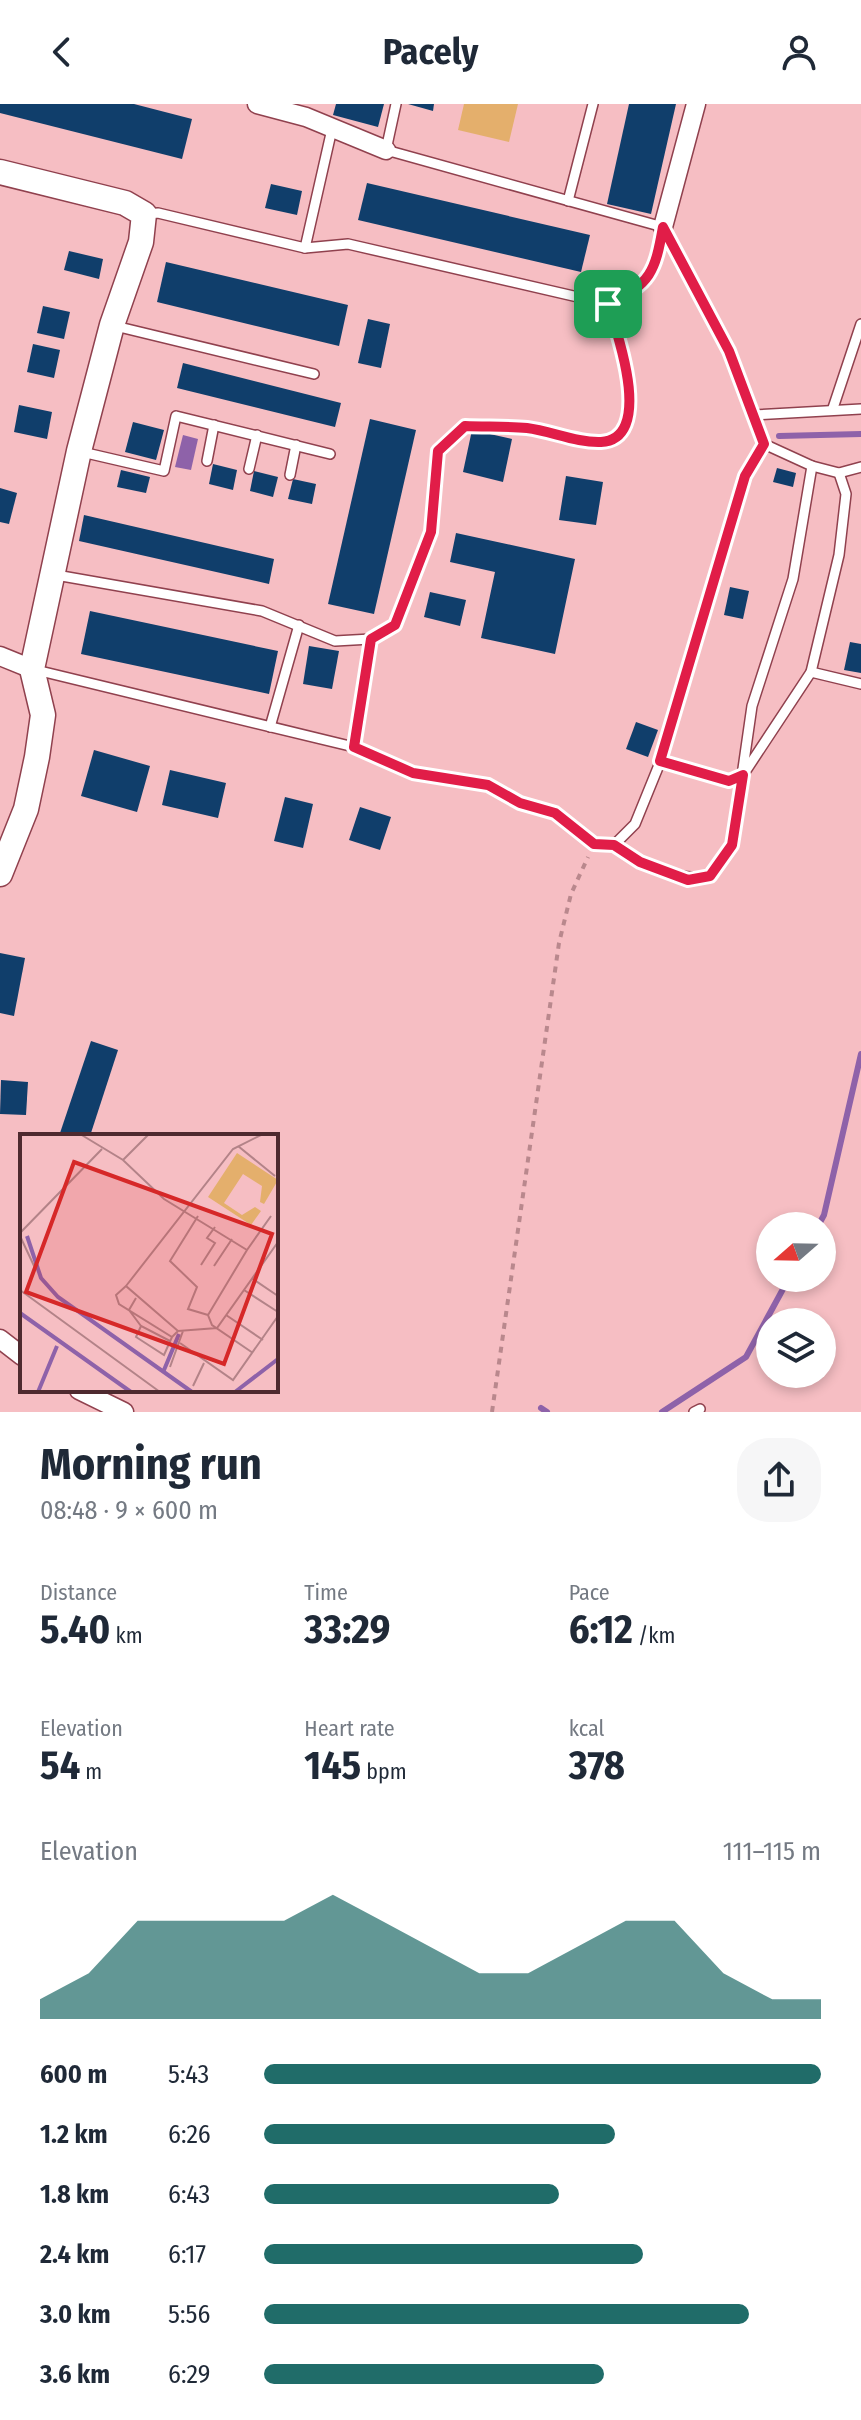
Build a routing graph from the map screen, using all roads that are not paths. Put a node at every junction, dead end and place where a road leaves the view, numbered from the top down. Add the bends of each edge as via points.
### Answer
1 (257, 104) edge
2 (396, 104) edge
3 (593, 104) edge
4 (696, 104) edge
5 (307, 110) edge
6 (332, 129) junction
7 (386, 150) junction
8 (0, 172) edge
9 (568, 201) junction
10 (144, 214) junction
11 (663, 227) junction
12 (305, 248) junction
13 (608, 304) junction
14 (861, 324) edge
15 (112, 325) junction
16 (314, 374) dead end
17 (833, 408) junction
18 (861, 409) edge
19 (753, 415) junction
20 (214, 425) junction
21 (257, 435) junction
22 (764, 444) junction
23 (296, 445) junction
24 (79, 451) junction
25 (330, 454) dead end
26 (207, 461) dead end
27 (812, 466) junction
28 (861, 467) edge
29 (249, 469) dead end
30 (839, 473) junction
31 (290, 475) dead end
32 (52, 575) junction
33 (299, 625) junction
34 (371, 639) junction
35 (0, 656) edge
36 (32, 669) junction
37 (811, 672) junction
38 (861, 684) edge
39 (270, 727) junction
40 (354, 747) junction
41 (660, 761) junction
42 (743, 775) junction
43 (614, 845) junction
44 (0, 874) edge
45 (0, 1339) edge
46 (20, 1354) edge
47 (83, 1392) edge
48 (124, 1412) edge

1 - 5 street
2 - 7 lane
3 - 9 lane
4 - 11 street
5 - 6 street
6 - 7 street
6 - 12 lane
7 - 9 lane
8 - 10 street via 125,203
9 - 11 lane
10 - 12 lane
10 - 15 street via 141,242
11 - 13 lane via 657,261 639,289
11 - 19 lane via 729,351
12 - 13 lane via 348,244
13 - 34 lane via 625,357 630,414 619,434 602,442 527,428 465,426 438,451 431,532 395,625
14 - 17 lane
15 - 16 lane
15 - 24 street
17 - 18 lane
17 - 19 lane
19 - 22 lane
20 - 21 lane
20 - 24 lane via 176,416 164,471
20 - 26 lane
21 - 23 lane
21 - 29 lane
22 - 27 lane
22 - 41 lane via 745,476
23 - 25 lane
23 - 31 lane
24 - 32 street
27 - 30 lane
27 - 42 lane via 793,579 752,706
28 - 30 lane
30 - 37 lane via 846,494 839,555
32 - 33 lane via 262,611
32 - 36 street
33 - 34 lane via 335,641
33 - 39 lane
34 - 40 lane
35 - 36 street
36 - 39 lane
36 - 44 street via 43,715 37,757 26,809
37 - 38 lane
37 - 42 lane
39 - 40 lane
40 - 43 lane via 413,773 488,785 520,803 555,813 594,844
41 - 42 lane via 729,781
41 - 43 lane via 635,824
42 - 43 lane via 732,845 710,876 688,880 640,862
45 - 46 street
47 - 48 street

